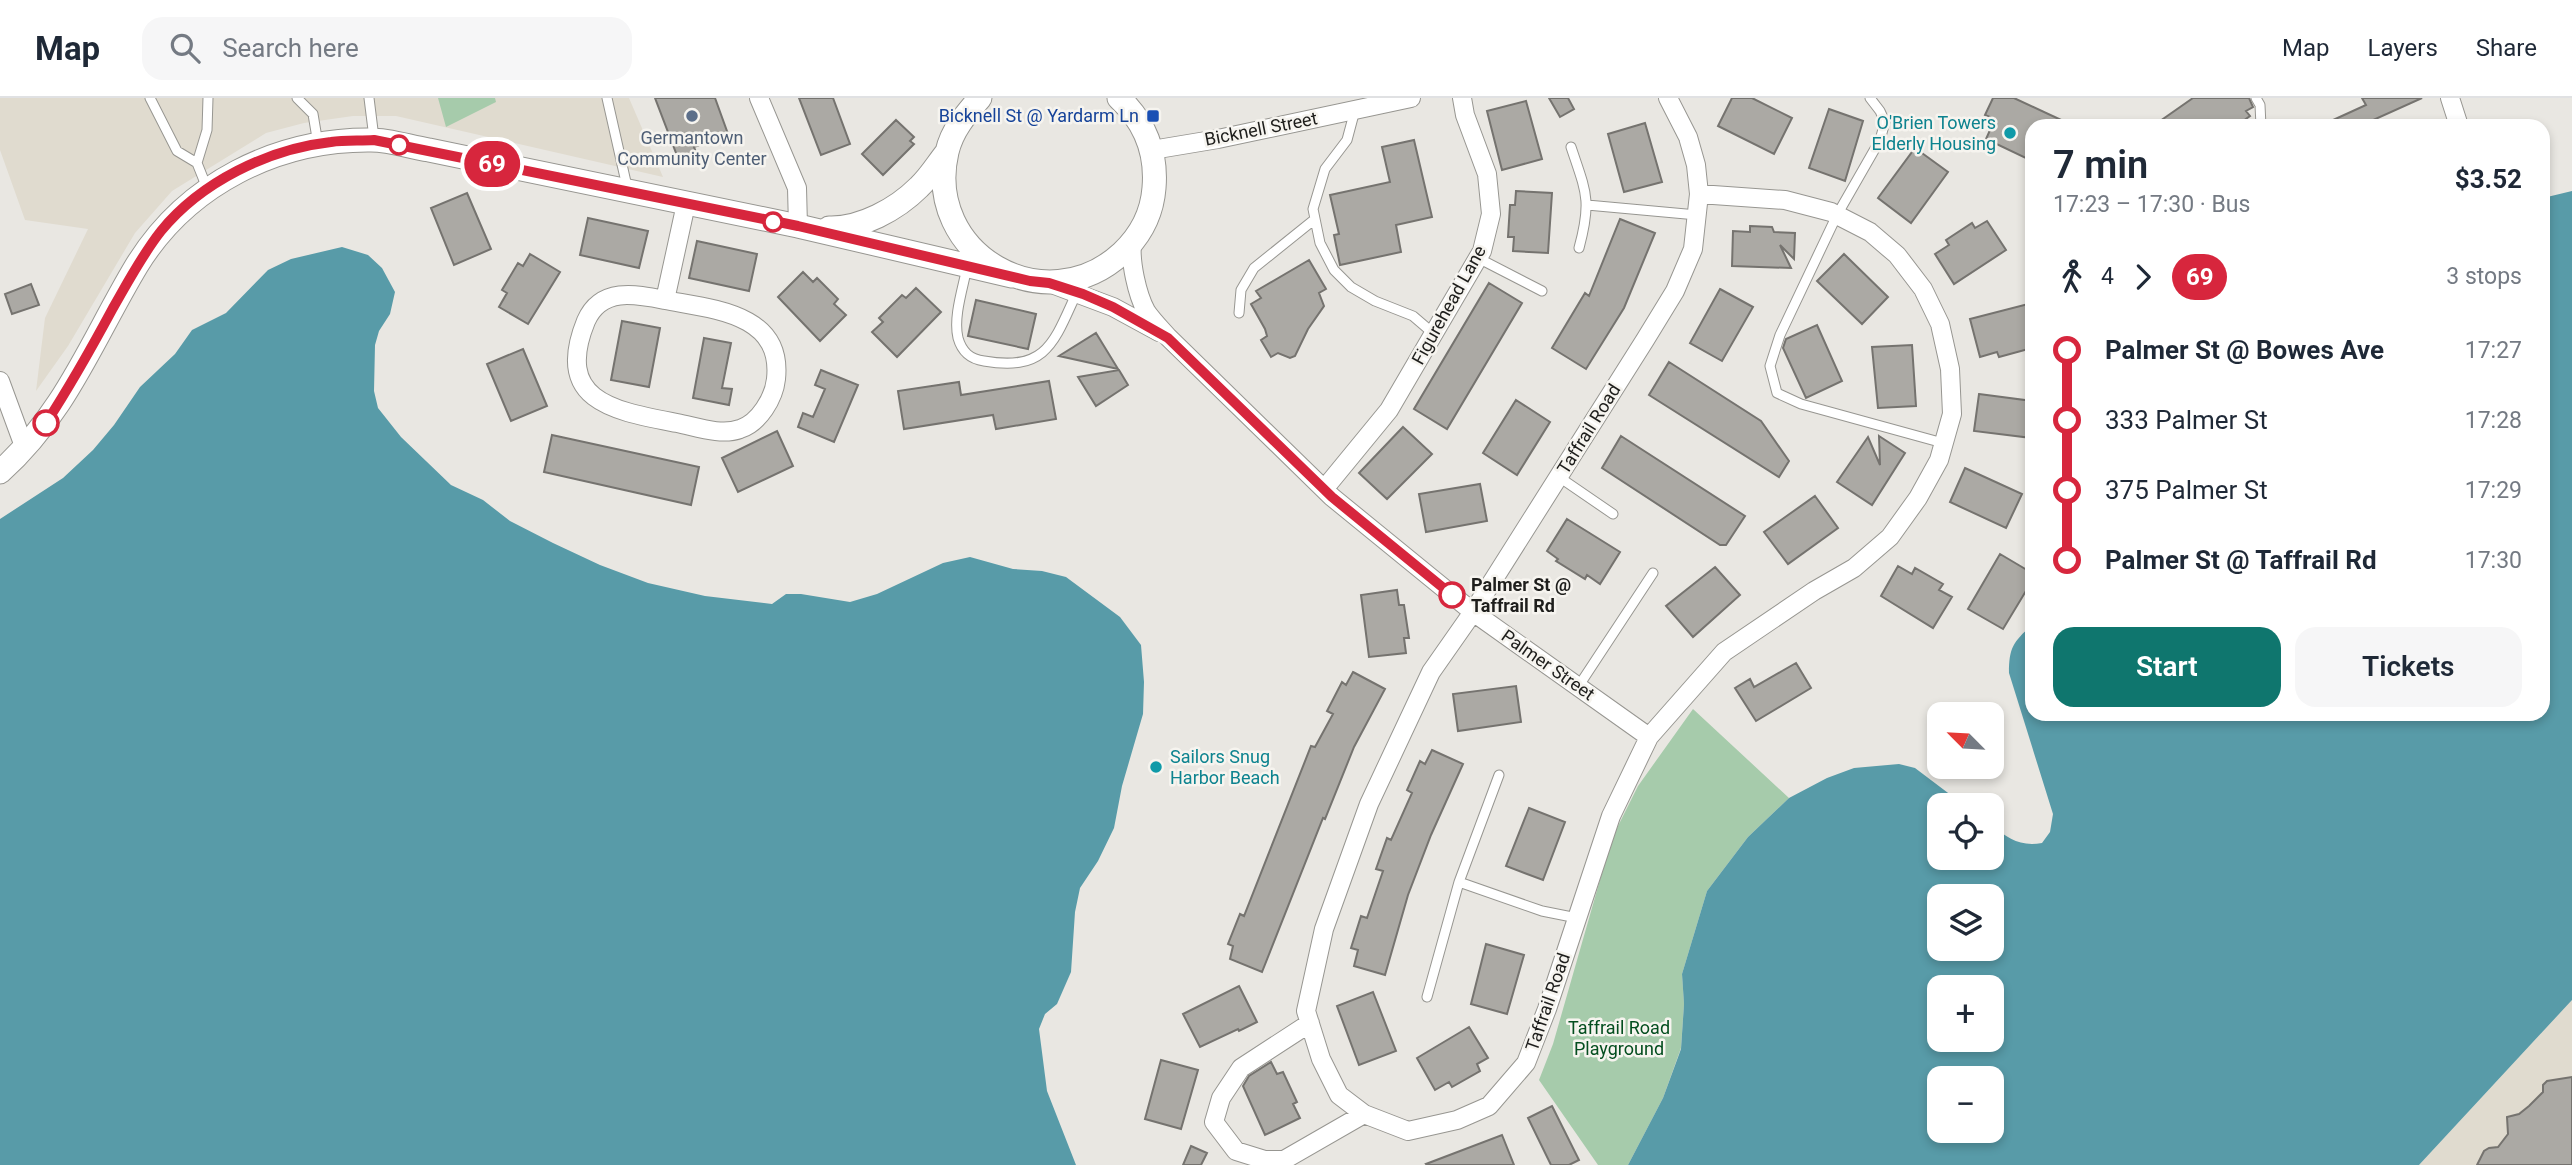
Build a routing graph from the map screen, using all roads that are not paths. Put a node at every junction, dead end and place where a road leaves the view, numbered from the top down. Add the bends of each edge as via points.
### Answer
1 (150, 98) edge
2 (208, 98) edge
3 (297, 98) edge
4 (369, 98) edge
5 (607, 98) edge
6 (759, 98) edge
7 (980, 98) edge
8 (1119, 98) edge
9 (1411, 98) edge
10 (1462, 98) edge
11 (1870, 98) edge
12 (2256, 98) edge
13 (2450, 98) edge
14 (1672, 99) edge
15 (1355, 110) junction
16 (2261, 119) edge
17 (2457, 119) edge
18 (374, 140) junction
19 (318, 144) junction
20 (1571, 146) dead end
21 (1152, 150) junction
22 (947, 152) junction
23 (197, 163) junction
24 (207, 188) junction
25 (628, 192) junction
26 (1699, 194) junction
27 (686, 204) junction
28 (1587, 205) junction
29 (1697, 215) junction
30 (1837, 215) junction
31 (1315, 219) junction
32 (798, 226) junction
33 (1132, 243) junction
34 (1579, 248) dead end
35 (1478, 258) junction
36 (967, 266) junction
37 (1012, 276) junction
38 (1049, 283) junction
39 (1542, 291) dead end
40 (1077, 292) junction
41 (665, 300) junction
42 (1239, 313) dead end
43 (1434, 334) junction
44 (1168, 338) junction
45 (0, 381) edge
46 (1943, 443) junction
47 (25, 450) junction
48 (0, 472) edge
49 (1559, 477) junction
50 (1325, 488) junction
51 (1613, 514) dead end
52 (1653, 573) dead end
53 (1473, 612) junction
54 (1578, 687) junction
55 (1649, 737) junction
56 (1499, 775) dead end
57 (1459, 882) junction
58 (1577, 918) junction
59 (1427, 997) dead end
60 (1310, 1023) junction
61 (1364, 1114) junction

1 - 23 lane via 177,151
2 - 23 lane via 207,130
3 - 19 lane via 313,114
4 - 18 lane
5 - 25 lane
6 - 32 street via 797,188
7 - 22 street via 960,122
8 - 21 street via 1143,128
9 - 15 street, Bicknell Street
10 - 35 street, Figurehead Lane via 1487,174 1491,214
11 - 30 lane via 1885,122 1880,140
12 - 16 lane
13 - 17 street
14 - 26 street, Taffrail Road via 1696,165
15 - 21 street, Bicknell Street
15 - 31 lane via 1347,140 1325,169 1313,209
18 - 19 street
18 - 25 street
19 - 24 street via 262,160
20 - 28 lane
21 - 33 street via 1153,199
22 - 32 street via 919,187 892,208 839,228
22 - 37 street via 944,184 950,212 964,239 985,261
23 - 24 lane
24 - 47 street via 162,230 138,264 69,388
25 - 27 street
26 - 29 street, Taffrail Road
26 - 30 street, Taffrail Road via 1785,200
27 - 32 street
27 - 41 street
28 - 29 lane
28 - 34 lane
29 - 49 street, Taffrail Road via 1693,249 1675,290
30 - 46 street, Taffrail Road via 1870,232 1897,255 1923,289 1940,324 1950,369 1952,414
30 - 46 lane via 1780,335 1770,366 1777,393 1801,404
31 - 42 lane via 1254,268 1241,290
31 - 43 lane via 1320,243 1334,270 1351,287 1413,316
32 - 36 street
33 - 38 street via 1109,265 1080,278
33 - 44 street, Palmer Street via 1130,254 1146,310
35 - 39 lane
35 - 43 street, Figurehead Lane
36 - 37 street
36 - 40 lane via 957,336 973,359 1015,364 1037,357 1057,332
37 - 38 street
38 - 40 street, Palmer Street
40 - 44 street, Palmer Street
41 - 41 street via 614,295 589,314 576,365 592,396 628,413 721,432 741,429 757,419 776,380 774,354 767,339 755,324 729,312
43 - 50 street, Figurehead Lane via 1389,410
44 - 50 street, Palmer Street
45 - 47 street
46 - 55 street, Taffrail Road via 1918,498 1890,537 1854,568 1724,652
47 - 48 street
49 - 51 lane
49 - 53 street, Taffrail Road
50 - 53 street, Palmer Street
52 - 54 lane
53 - 54 street, Palmer Street
53 - 60 street, Taffrail Road via 1431,673 1369,804 1324,929 1306,1012
54 - 55 street, Palmer Street
55 - 58 street, Taffrail Road via 1611,816
56 - 57 lane
57 - 58 lane via 1542,911
57 - 59 lane
58 - 61 street, Taffrail Road via 1526,1063 1489,1107 1408,1131
60 - 61 street, Taffrail Road via 1339,1095
60 - 61 street via 1241,1068 1221,1098 1214,1122 1236,1151 1265,1160 1284,1160

